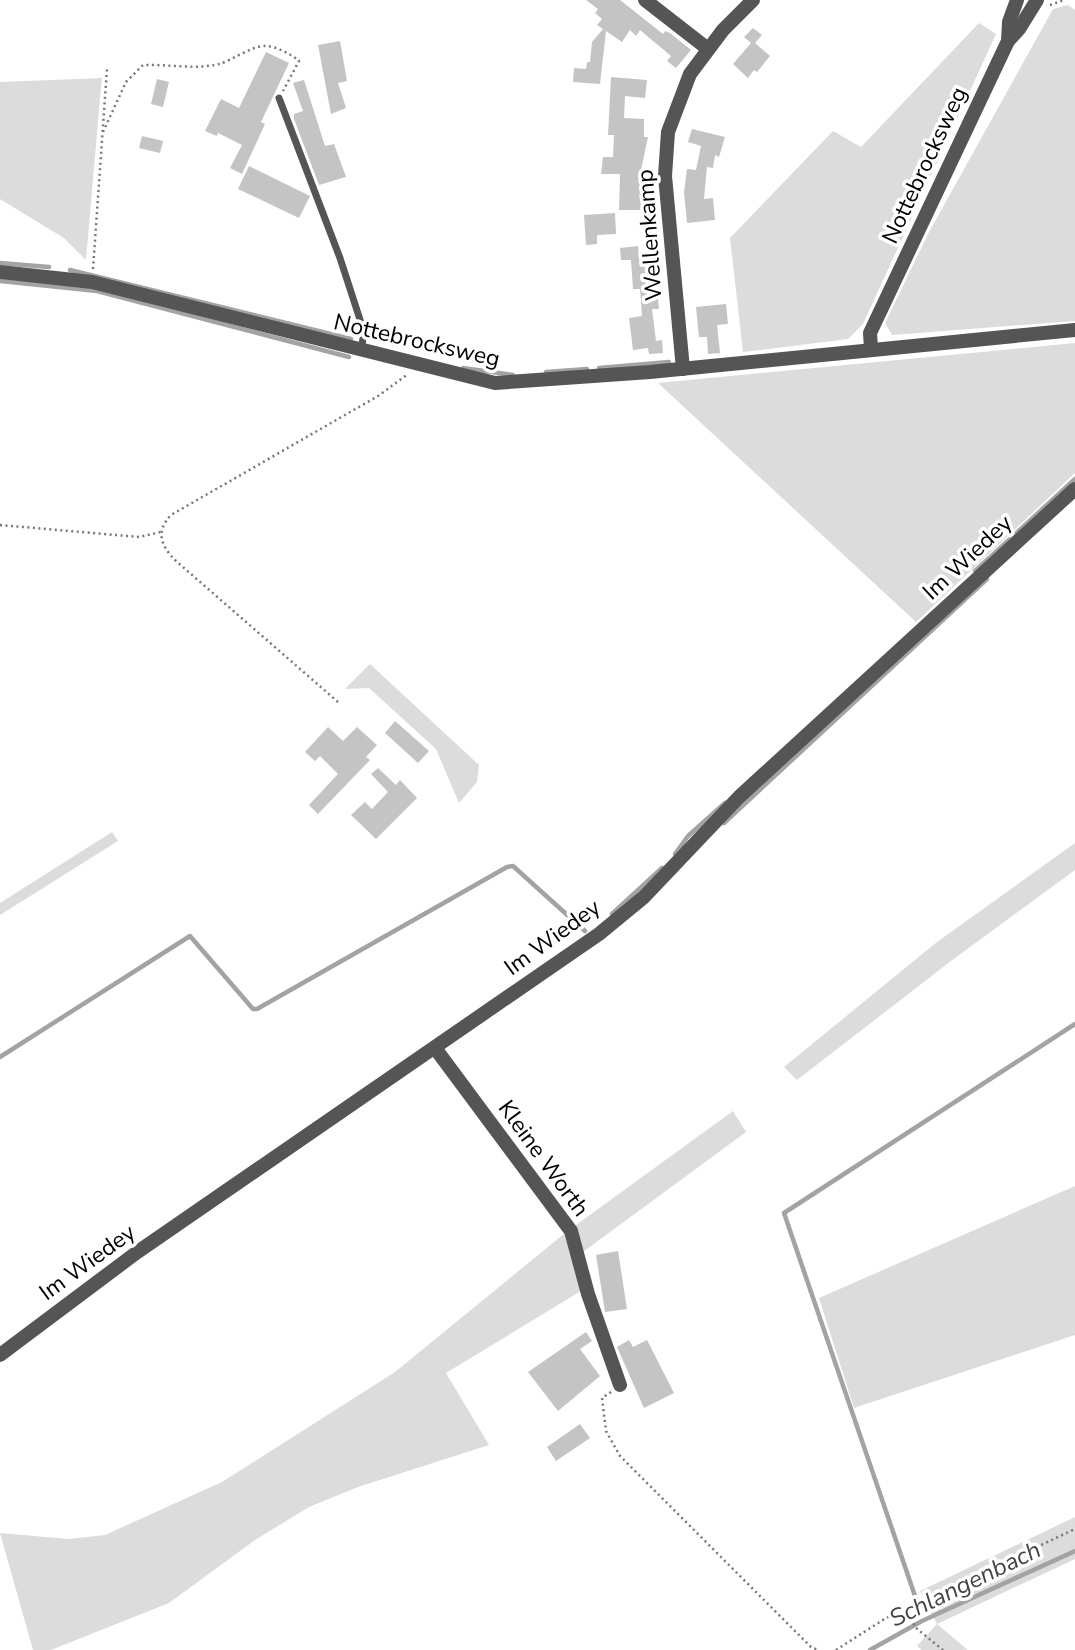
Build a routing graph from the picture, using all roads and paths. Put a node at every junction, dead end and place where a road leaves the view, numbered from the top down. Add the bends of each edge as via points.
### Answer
1 (645, 0) edge
2 (753, 0) edge
3 (1017, 0) edge
4 (1037, 0) edge
5 (1008, 41) junction
6 (708, 49) junction
7 (107, 69) dead end
8 (279, 98) joint
9 (103, 132) junction
10 (0, 272) edge
11 (92, 282) junction
12 (1075, 330) edge
13 (871, 348) junction
14 (361, 351) junction
15 (411, 364) junction
16 (684, 369) junction
17 (1075, 489) edge
18 (0, 525) edge
19 (161, 532) junction
20 (338, 702) dead end
21 (435, 1048) junction
22 (0, 1355) edge
23 (620, 1385) joint
24 (1075, 1529) edge
25 (905, 1609) junction
26 (818, 1650) edge
27 (836, 1650) edge
28 (943, 1650) edge

1 - 6 street
2 - 6 street, Wellenkamp
3 - 5 street, Nottebrocksweg
4 - 5 street, Nottebrocksweg
5 - 13 street, Nottebrocksweg via 870,332
6 - 16 street, Wellenkamp via 678,100 668,132 664,176
7 - 9 path
8 - 9 path via 299,61 274,47 262,46 218,64 197,67 143,65 126,82
8 - 14 lane via 348,282 364,332
9 - 11 path
10 - 11 street, Nottebrocksweg
11 - 14 street, Nottebrocksweg
12 - 13 street, Nottebrocksweg
13 - 16 street, Nottebrocksweg
14 - 15 street, Nottebrocksweg
15 - 16 street, Nottebrocksweg via 516,384
15 - 19 path via 404,379 171,515
17 - 21 street, Im Wiedey via 739,797 644,897
18 - 19 path via 139,537
19 - 20 path via 163,547 176,561
21 - 22 street, Im Wiedey via 136,1253
21 - 23 street, Kleine Worth via 570,1231
23 - 26 path via 602,1398 606,1431 620,1456
24 - 25 path
25 - 27 path
25 - 28 path via 916,1629

